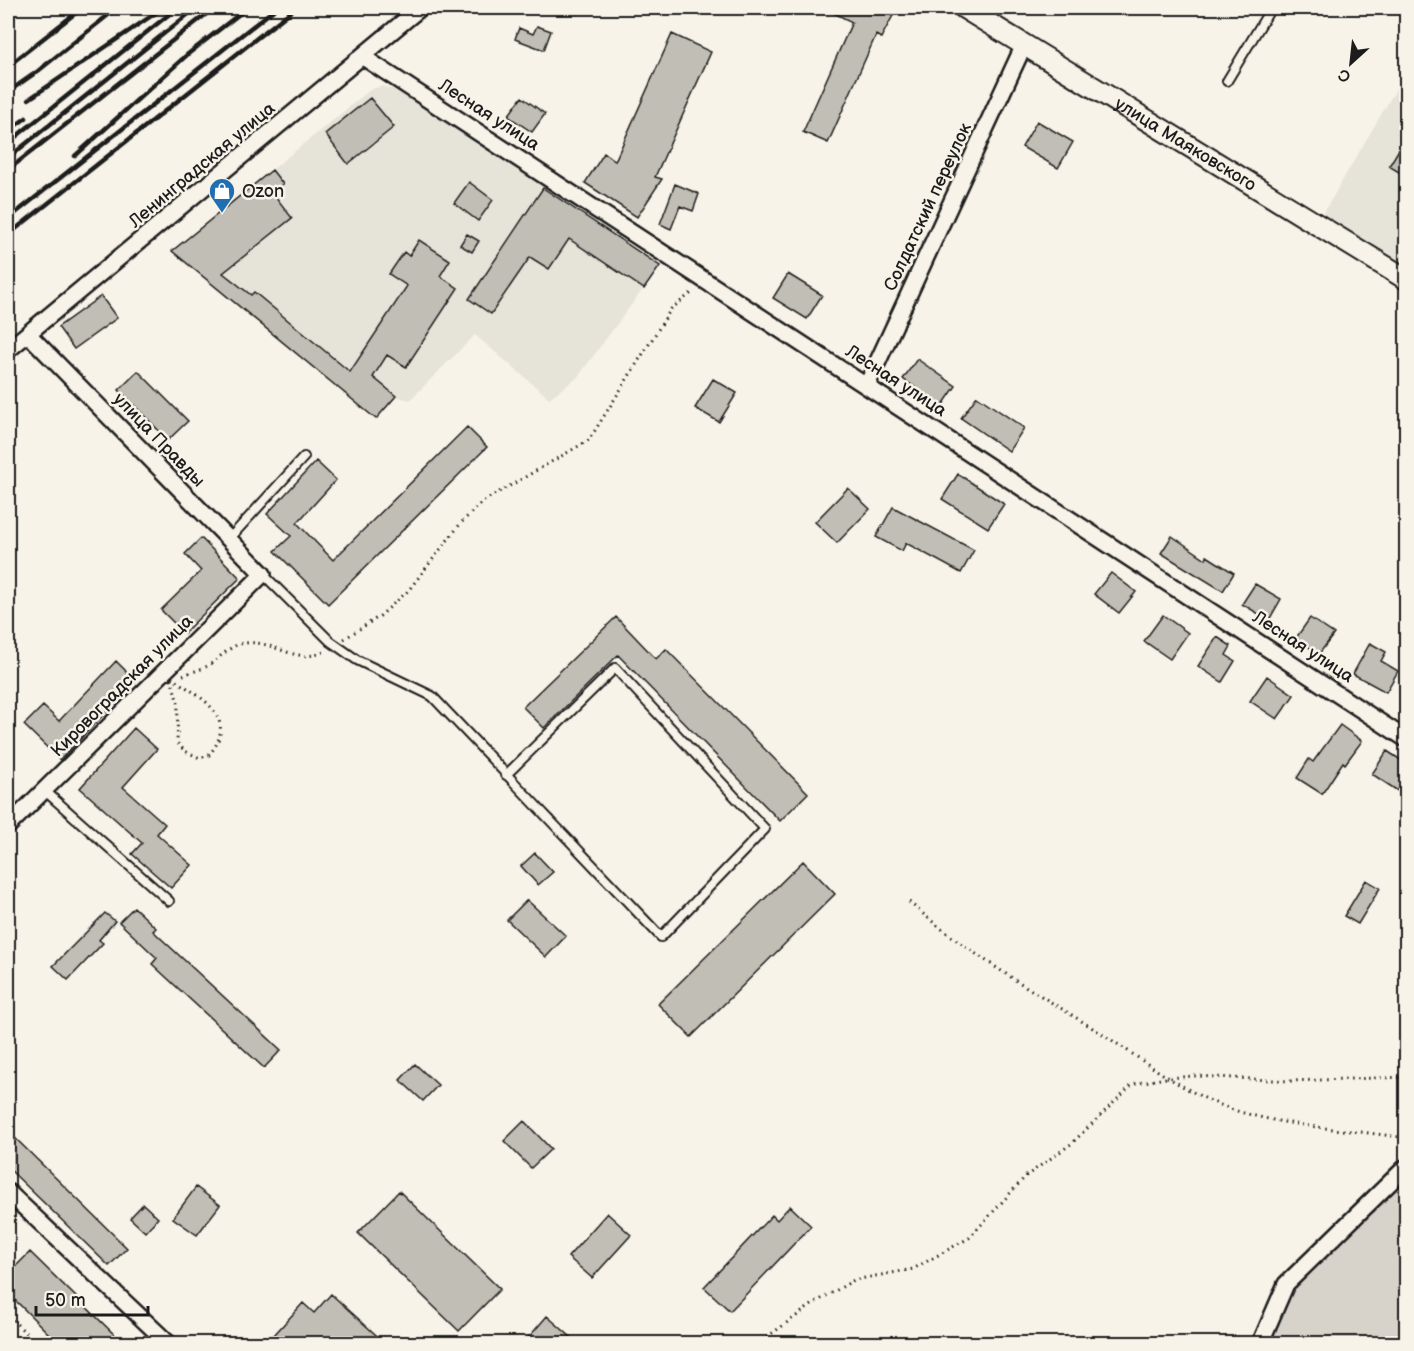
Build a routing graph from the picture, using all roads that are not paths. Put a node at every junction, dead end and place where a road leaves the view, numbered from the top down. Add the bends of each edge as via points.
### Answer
1 (420, 8) edge
2 (964, 8) edge
3 (1271, 8) edge
4 (1024, 45) junction
5 (363, 57) junction
6 (1227, 81) dead end
7 (1407, 279) edge
8 (28, 334) junction
9 (8, 350) edge
10 (867, 385) junction
11 (304, 457) dead end
12 (229, 539) junction
13 (263, 574) junction
14 (1407, 739) edge
15 (506, 775) junction
16 (44, 789) junction
17 (8, 826) edge
18 (169, 901) dead end
19 (1407, 1167) edge
20 (8, 1192) edge
21 (169, 1344) edge
22 (1260, 1344) edge

1 - 5 street, Ленинградская улица
2 - 4 street, улица Маяковского
3 - 6 lane
4 - 7 street, улица Маяковского
4 - 10 street, Солдатский переулок
5 - 8 street, Ленинградская улица
5 - 10 street, Лесная улица
8 - 9 street, Ленинградская улица
8 - 12 street, улица Правды
10 - 14 street, Лесная улица
11 - 12 lane
12 - 13 street, улица Правды
13 - 15 lane via 336,645 357,660 432,696
13 - 16 street, Кировоградская улица
15 - 15 lane via 615,668 765,829 661,937
16 - 17 street, Кировоградская улица
16 - 18 lane
19 - 22 street via 1286,1284
20 - 21 street

